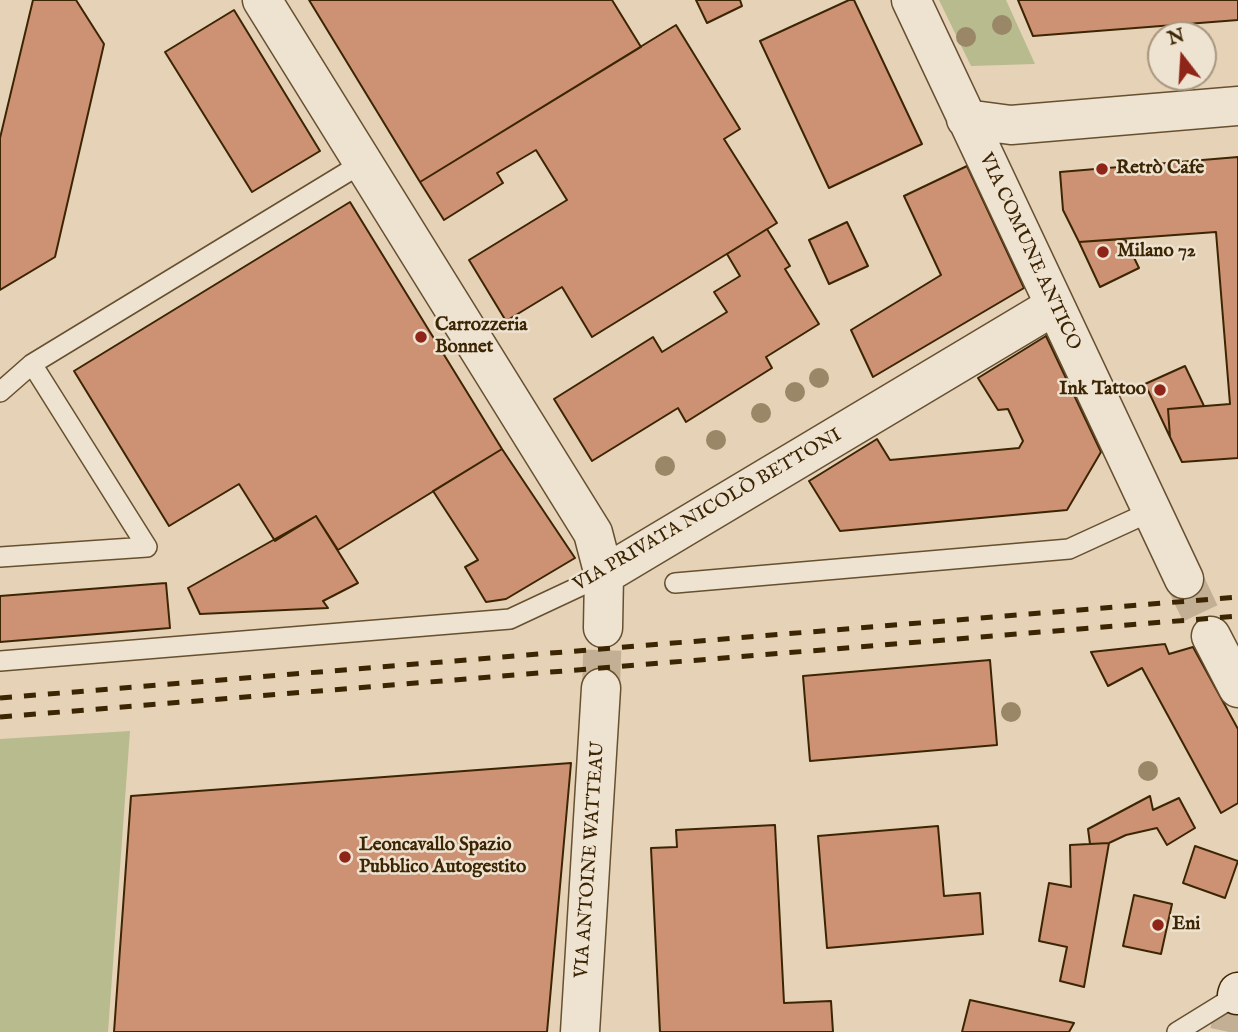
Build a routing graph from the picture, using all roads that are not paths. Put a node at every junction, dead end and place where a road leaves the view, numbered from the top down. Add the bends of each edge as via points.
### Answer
1 (262, 0) edge
2 (911, 0) edge
3 (1238, 106) edge
4 (966, 119) junction
5 (364, 162) junction
6 (1054, 306) junction
7 (32, 364) junction
8 (0, 392) edge
9 (1152, 511) junction
10 (0, 556) edge
11 (604, 575) junction
12 (1184, 579) tunnel mouth
13 (675, 583) dead end
14 (603, 628) tunnel mouth
15 (1211, 635) tunnel mouth
16 (0, 661) edge
17 (601, 688) tunnel mouth
18 (1238, 688) edge
19 (1238, 994) edge
20 (580, 1032) edge
21 (1177, 1032) edge

1 - 5 street
2 - 4 street, VIA COMUNE ANTICO
3 - 4 street via 1011,125
4 - 6 street, VIA COMUNE ANTICO
5 - 7 lane
5 - 11 street via 593,533
6 - 9 street, VIA COMUNE ANTICO
6 - 11 street, VIA PRIVATA NICOLÒ BETTONI
7 - 8 lane
7 - 10 lane via 147,547
9 - 12 street, VIA COMUNE ANTICO
9 - 13 lane via 1069,549
11 - 14 street
11 - 16 lane, VIA PRIVATA NICOLÒ BETTONI via 510,619
15 - 18 street
17 - 20 street, VIA ANTOINE WATTEAU
19 - 21 lane

